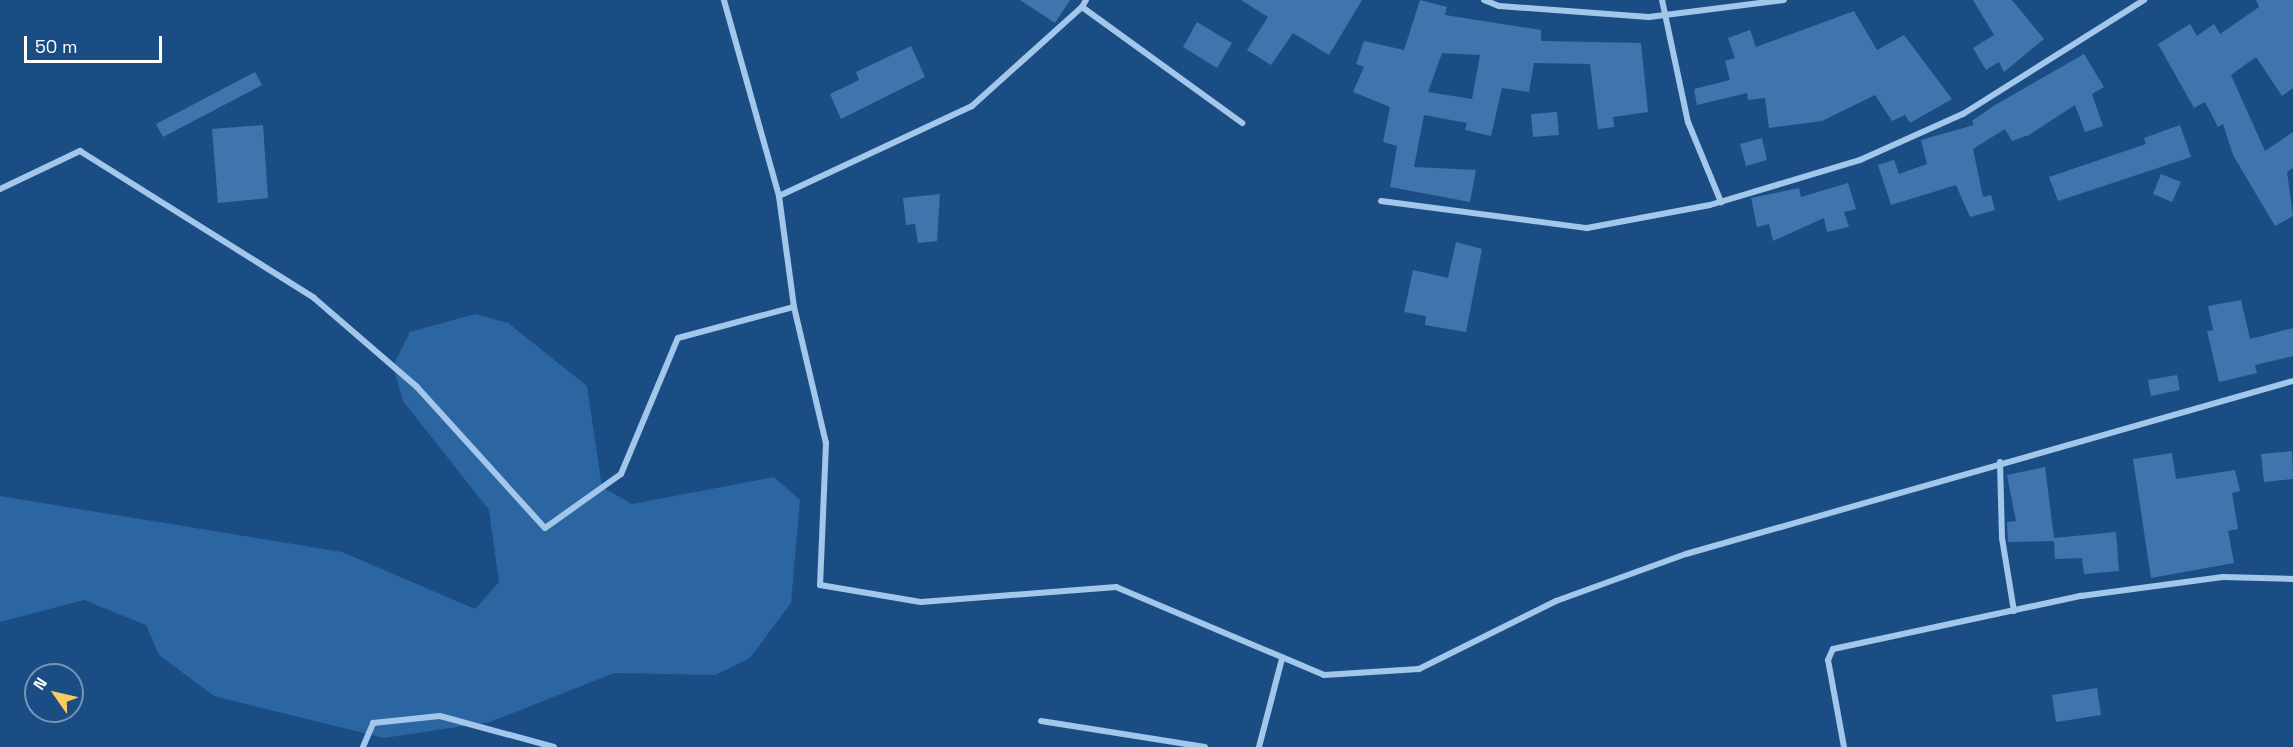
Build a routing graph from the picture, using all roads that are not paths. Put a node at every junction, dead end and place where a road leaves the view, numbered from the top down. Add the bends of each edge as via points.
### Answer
1 (724, 0) edge
2 (1086, 0) edge
3 (1484, 0) edge
4 (1662, 0) edge
5 (1784, 0) edge
6 (2144, 0) edge
7 (2130, 3) edge
8 (1082, 7) junction
9 (1664, 17) junction
10 (1242, 123) dead end
11 (0, 189) edge
12 (778, 196) junction
13 (1382, 201) dead end
14 (1721, 202) junction
15 (794, 307) junction
16 (2293, 381) edge
17 (2000, 462) junction
18 (2293, 579) edge
19 (2014, 611) junction
20 (1282, 659) junction
21 (1041, 721) dead end
22 (363, 747) edge
23 (554, 747) edge
24 (1205, 747) edge
25 (1259, 747) edge
26 (1844, 747) edge

1 - 12 street
2 - 8 street
3 - 9 street via 1499,6
4 - 9 street
5 - 9 street
6 - 7 street
7 - 14 street via 1963,114 1860,160
8 - 10 street
8 - 12 street via 972,106
9 - 14 street via 1688,122
11 - 15 street via 80,151 314,298 417,387 545,528 621,474 678,338
12 - 15 street
13 - 14 street via 1587,228
15 - 20 street via 826,443 820,585 921,602 1116,587
16 - 17 street
17 - 19 street via 2002,538
17 - 20 street via 1686,554 1556,601 1419,669 1324,675
18 - 19 street via 2223,577
19 - 26 street via 1833,649 1828,660
20 - 25 street
21 - 24 street
22 - 23 street via 374,723 440,716

